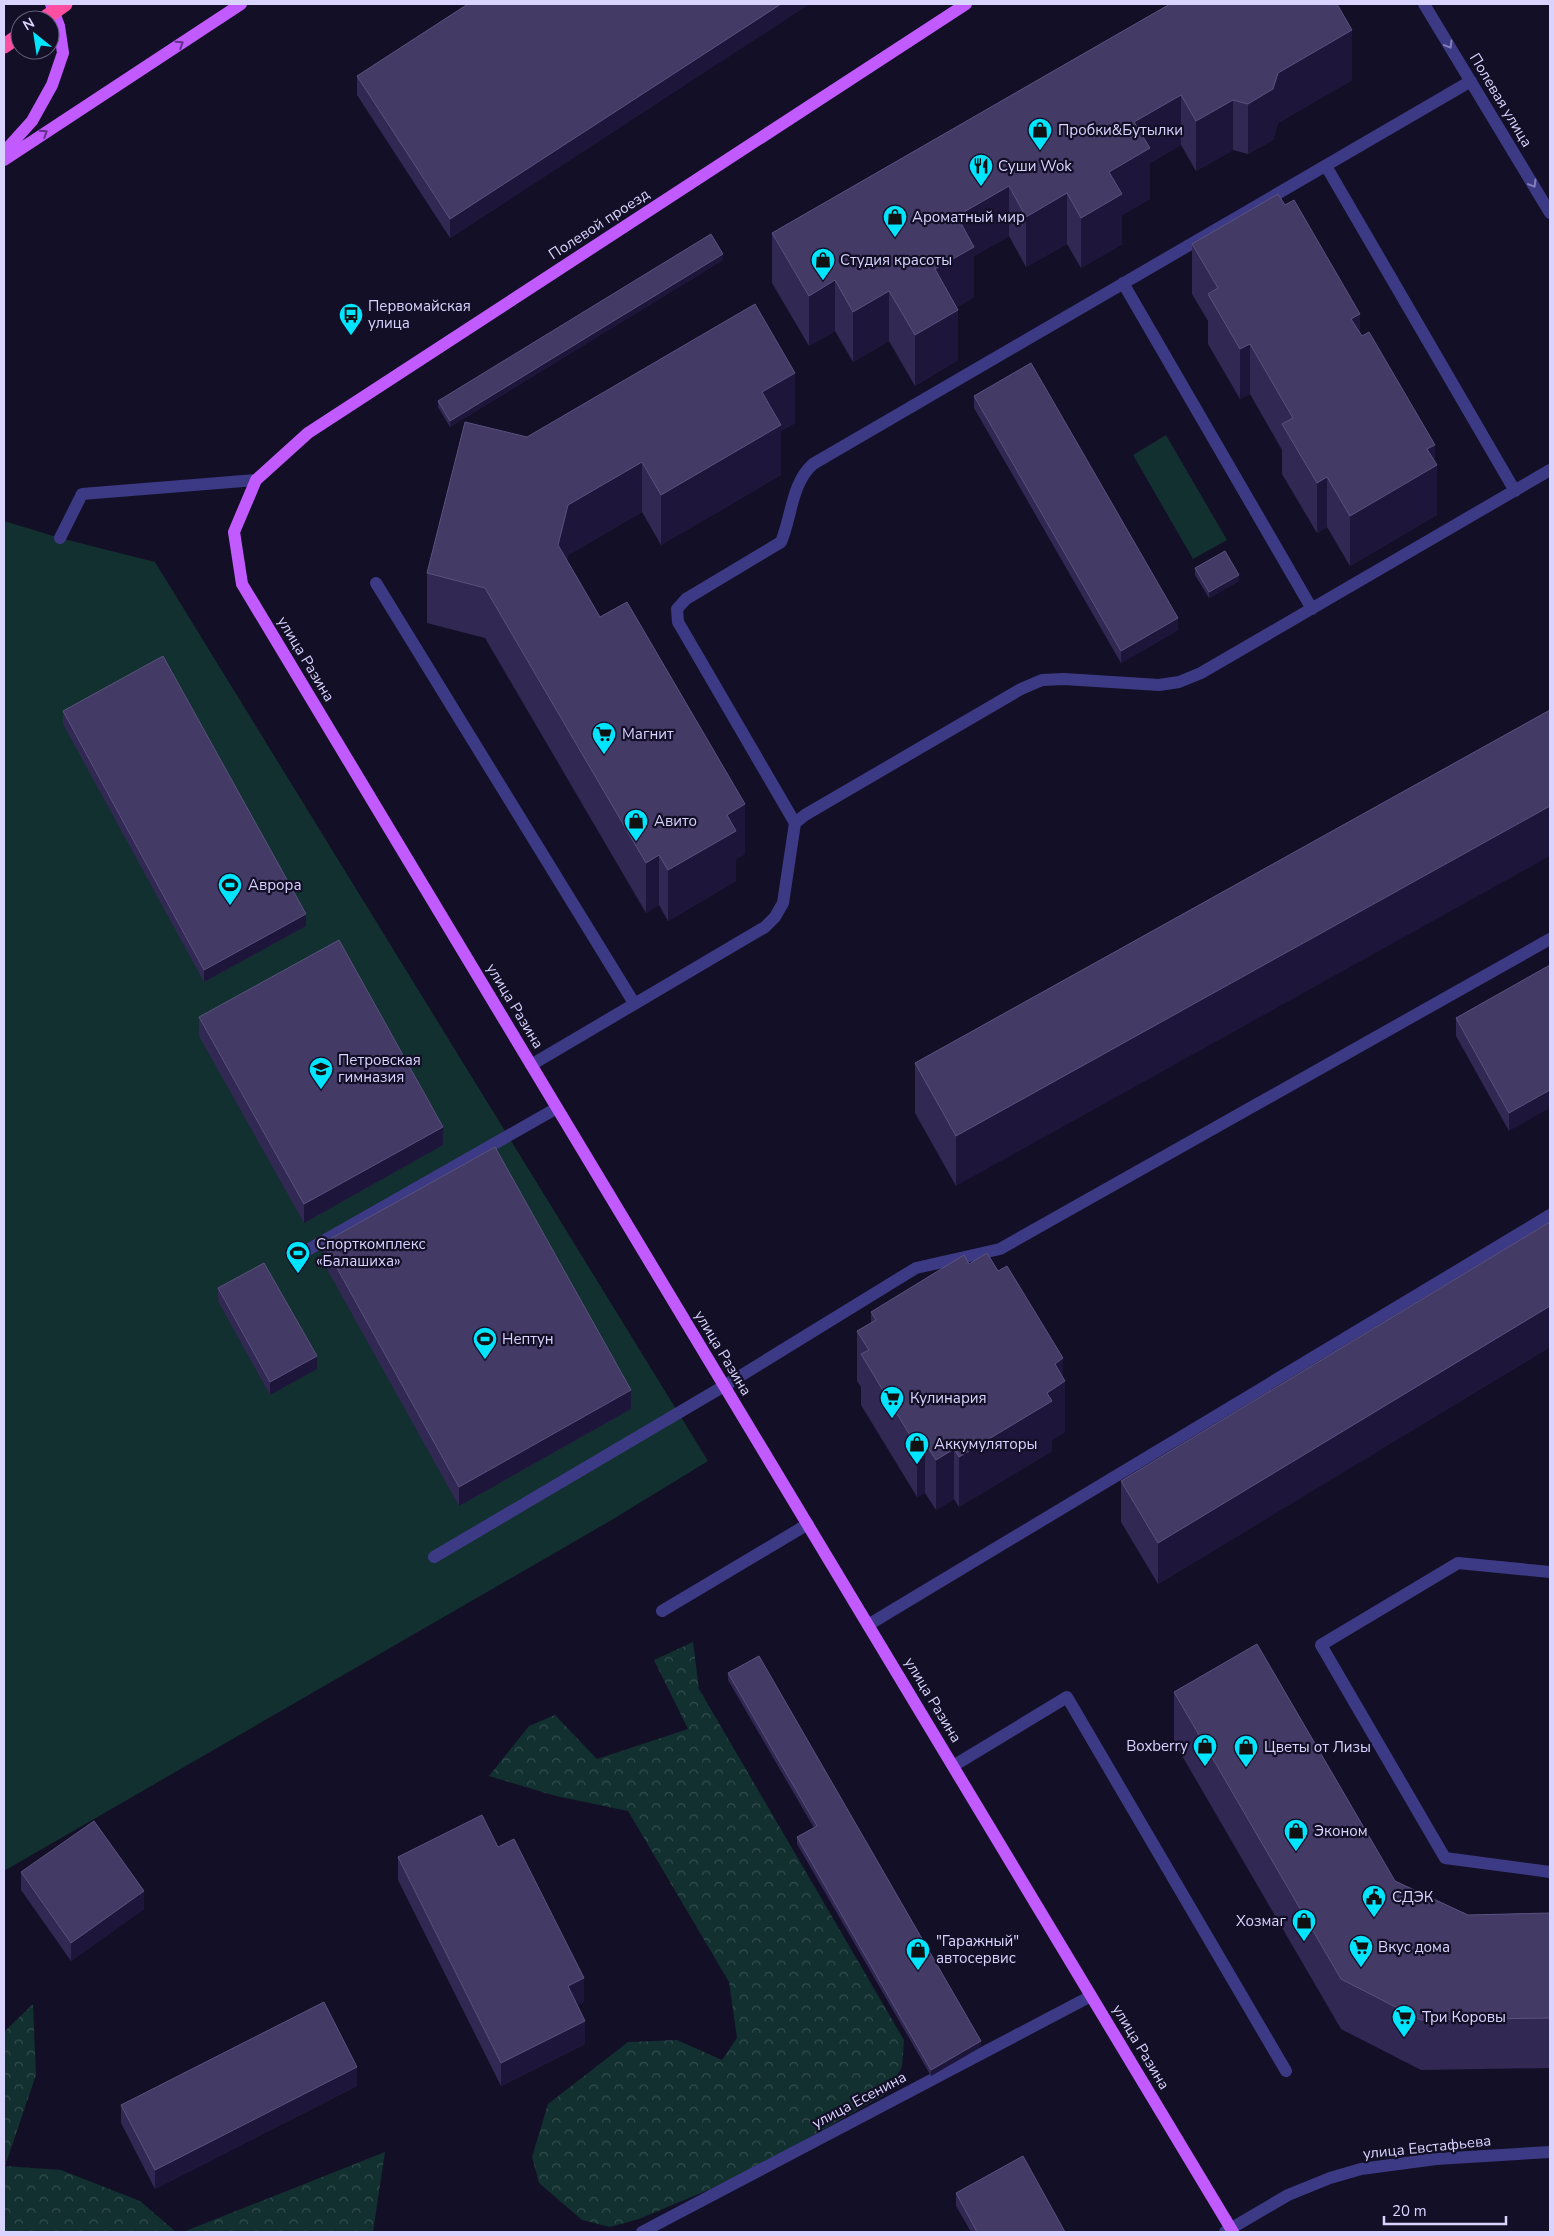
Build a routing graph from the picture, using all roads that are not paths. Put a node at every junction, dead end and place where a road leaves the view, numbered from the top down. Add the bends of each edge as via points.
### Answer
1 (51, 4) edge
2 (241, 4) edge
3 (966, 4) edge
4 (1424, 4) edge
5 (1470, 81) junction
6 (4, 152) edge
7 (4, 160) edge
8 (1326, 166) junction
9 (1550, 213) edge
10 (1123, 284) junction
11 (1550, 470) edge
12 (256, 480) junction
13 (1515, 491) junction
14 (60, 538) dead end
15 (376, 583) dead end
16 (1312, 609) junction
17 (795, 823) junction
18 (1550, 939) edge
19 (634, 1003) junction
20 (531, 1065) junction
21 (557, 1108) junction
22 (1550, 1214) edge
23 (297, 1256) dead end
24 (724, 1386) junction
25 (808, 1524) junction
26 (434, 1556) dead end
27 (1550, 1572) edge
28 (662, 1611) dead end
29 (868, 1625) junction
30 (953, 1766) junction
31 (1550, 1872) edge
32 (1091, 1996) junction
33 (1286, 2071) dead end
34 (1550, 2152) edge
35 (1230, 2231) edge
36 (642, 2232) edge

1 - 6 main road via 63,52 52,85 32,121
7 -> 2 main road
3 - 12 main road, Полевой проезд via 308,433
4 -> 5 street, Полевая улица
5 - 8 street
5 -> 9 street, Полевая улица
8 - 10 street
8 - 13 street
10 - 16 street
10 - 17 street via 813,464 803,473 798,484 781,542 686,599 676,609 678,622
11 - 13 street
12 - 14 street via 82,494
12 - 20 main road, улица Разина via 234,532 242,584
13 - 16 street
15 - 19 street
16 - 17 street via 1201,673 1179,682 1159,685 1042,680 1004,699
17 - 19 street via 783,904 775,917
18 - 24 street via 1000,1249 916,1268
19 - 20 street
20 - 21 main road, улица Разина
21 - 23 street
21 - 24 main road, улица Разина
22 - 29 street
24 - 25 main road, улица Разина
24 - 26 street
25 - 28 street
25 - 29 main road, улица Разина
27 - 31 street via 1458,1563 1321,1645 1445,1858
29 - 30 main road, улица Разина
30 - 32 main road, улица Разина
30 - 33 street via 1067,1696
32 - 35 main road, улица Разина
32 - 36 street, улица Есенина
34 - 35 street, улица Евстафьева via 1436,2159 1361,2169 1288,2195

